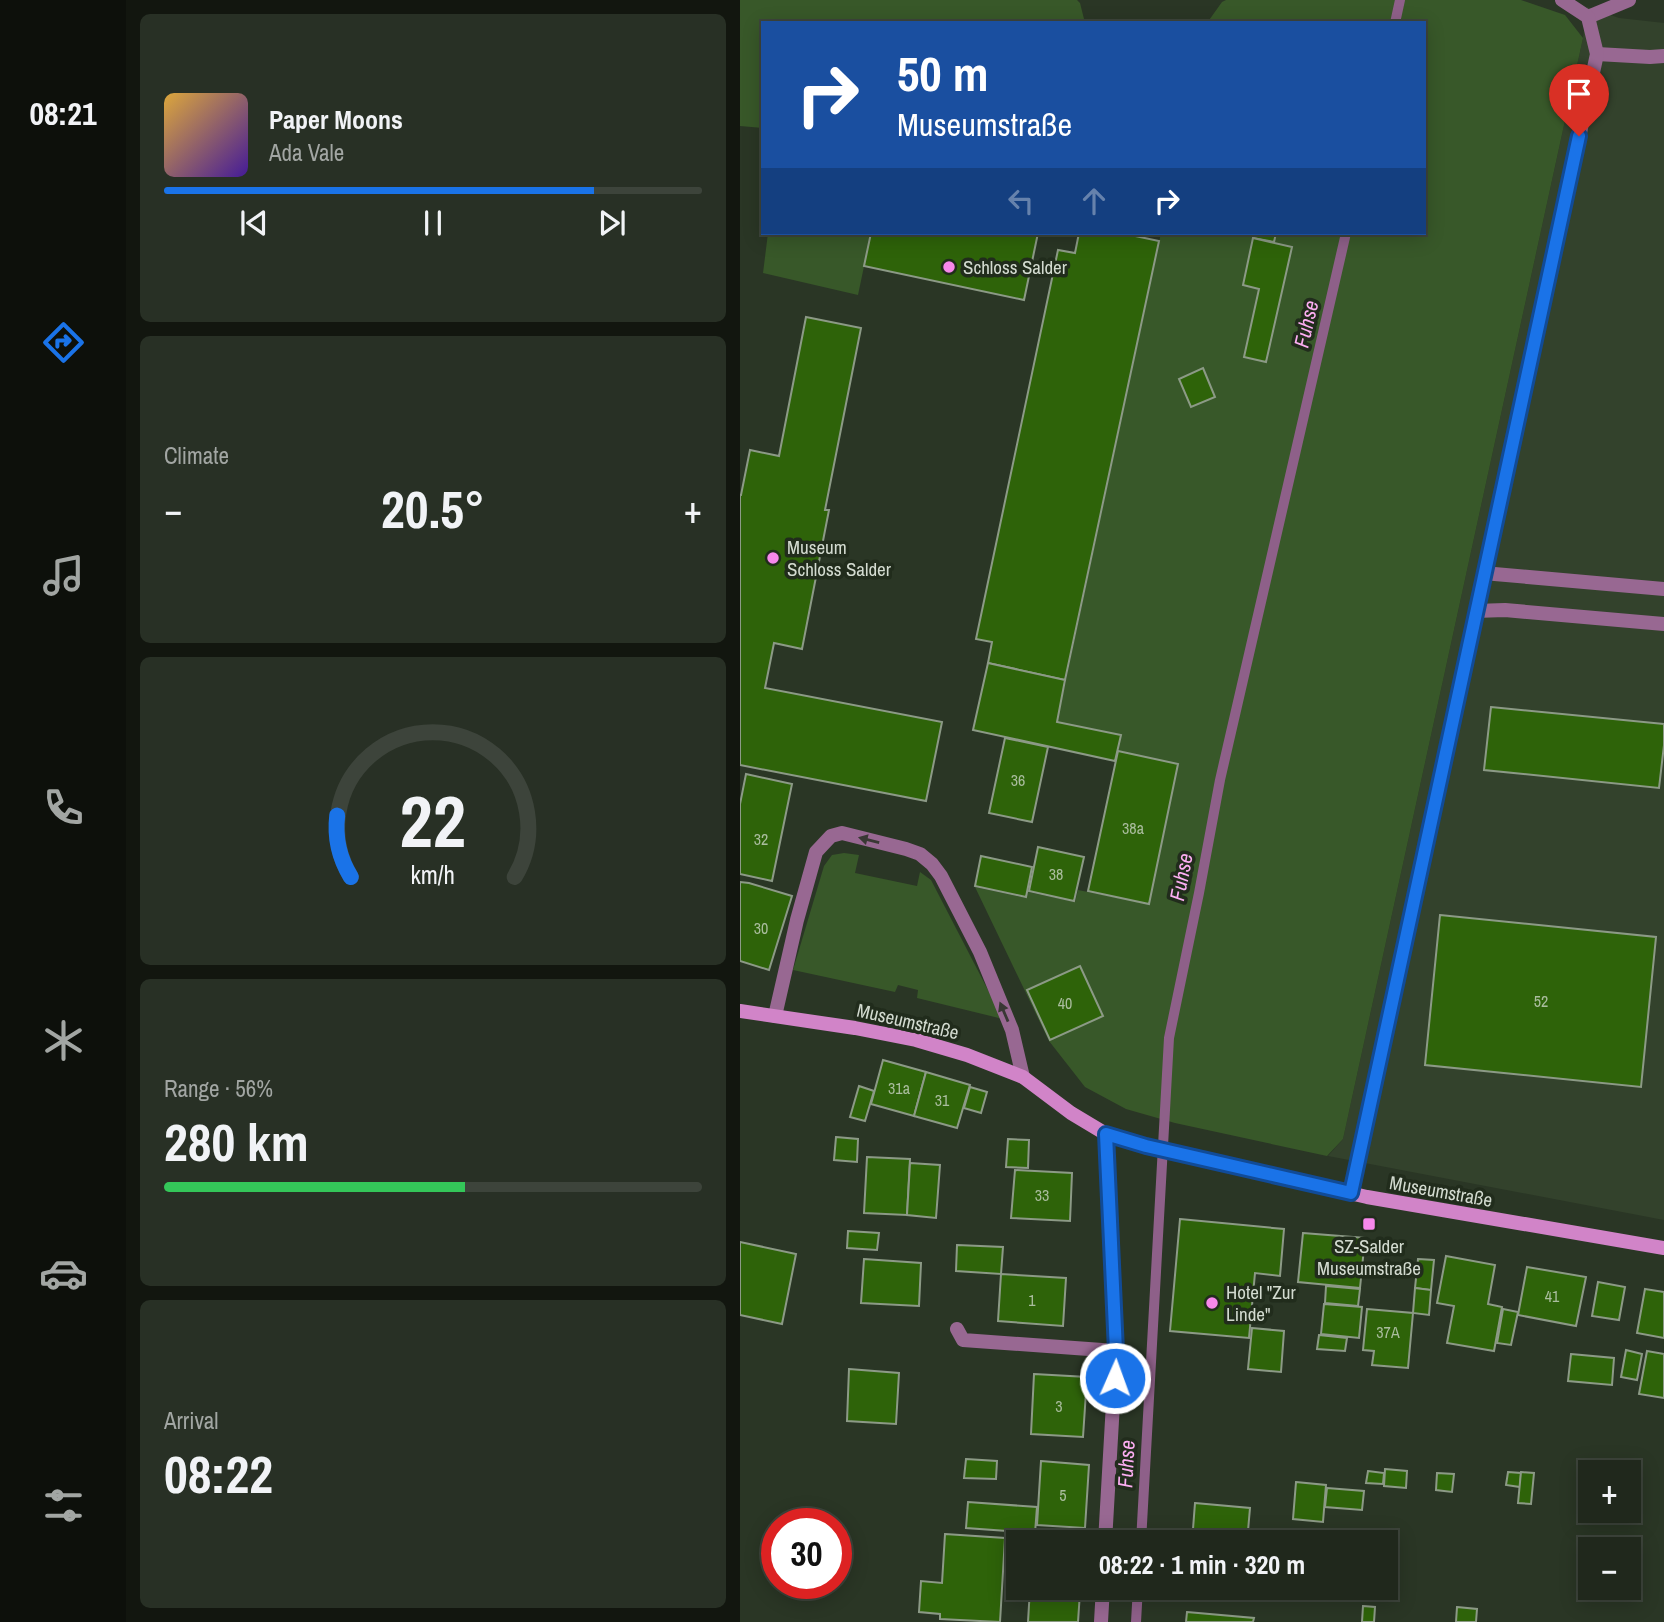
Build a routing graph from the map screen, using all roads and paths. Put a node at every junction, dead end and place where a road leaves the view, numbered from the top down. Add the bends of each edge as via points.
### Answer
1 (1561, 0) edge
2 (1629, 0) edge
3 (1588, 17) junction
4 (1596, 54) junction
5 (1664, 56) edge
6 (1483, 573) junction
7 (1664, 589) edge
8 (1475, 611) junction
9 (1664, 624) edge
10 (740, 1011) edge
11 (775, 1016) junction
12 (1023, 1077) junction
13 (1106, 1134) junction
14 (1351, 1193) junction
15 (1664, 1248) edge
16 (957, 1329) dead end
17 (1116, 1351) junction
18 (1106, 1530) edge
19 (1102, 1600) edge
20 (1101, 1622) edge

1 - 3 street
2 - 3 street
3 - 4 street
4 - 5 street
4 - 6 street
6 - 7 street
6 - 8 street
8 - 9 street
8 - 14 street
10 - 11 main road, Museumstraße
11 - 12 main road, Museumstraße via 916,1040
12 -> 11 street via 1012,1030 980,952 941,877 920,855 880,842 842,833 831,836 816,852
12 - 13 main road, Museumstraße
13 - 14 main road, Museumstraße
13 - 17 street
14 - 15 main road, Museumstraße
16 - 17 street via 963,1340
17 - 18 street
19 - 20 street

